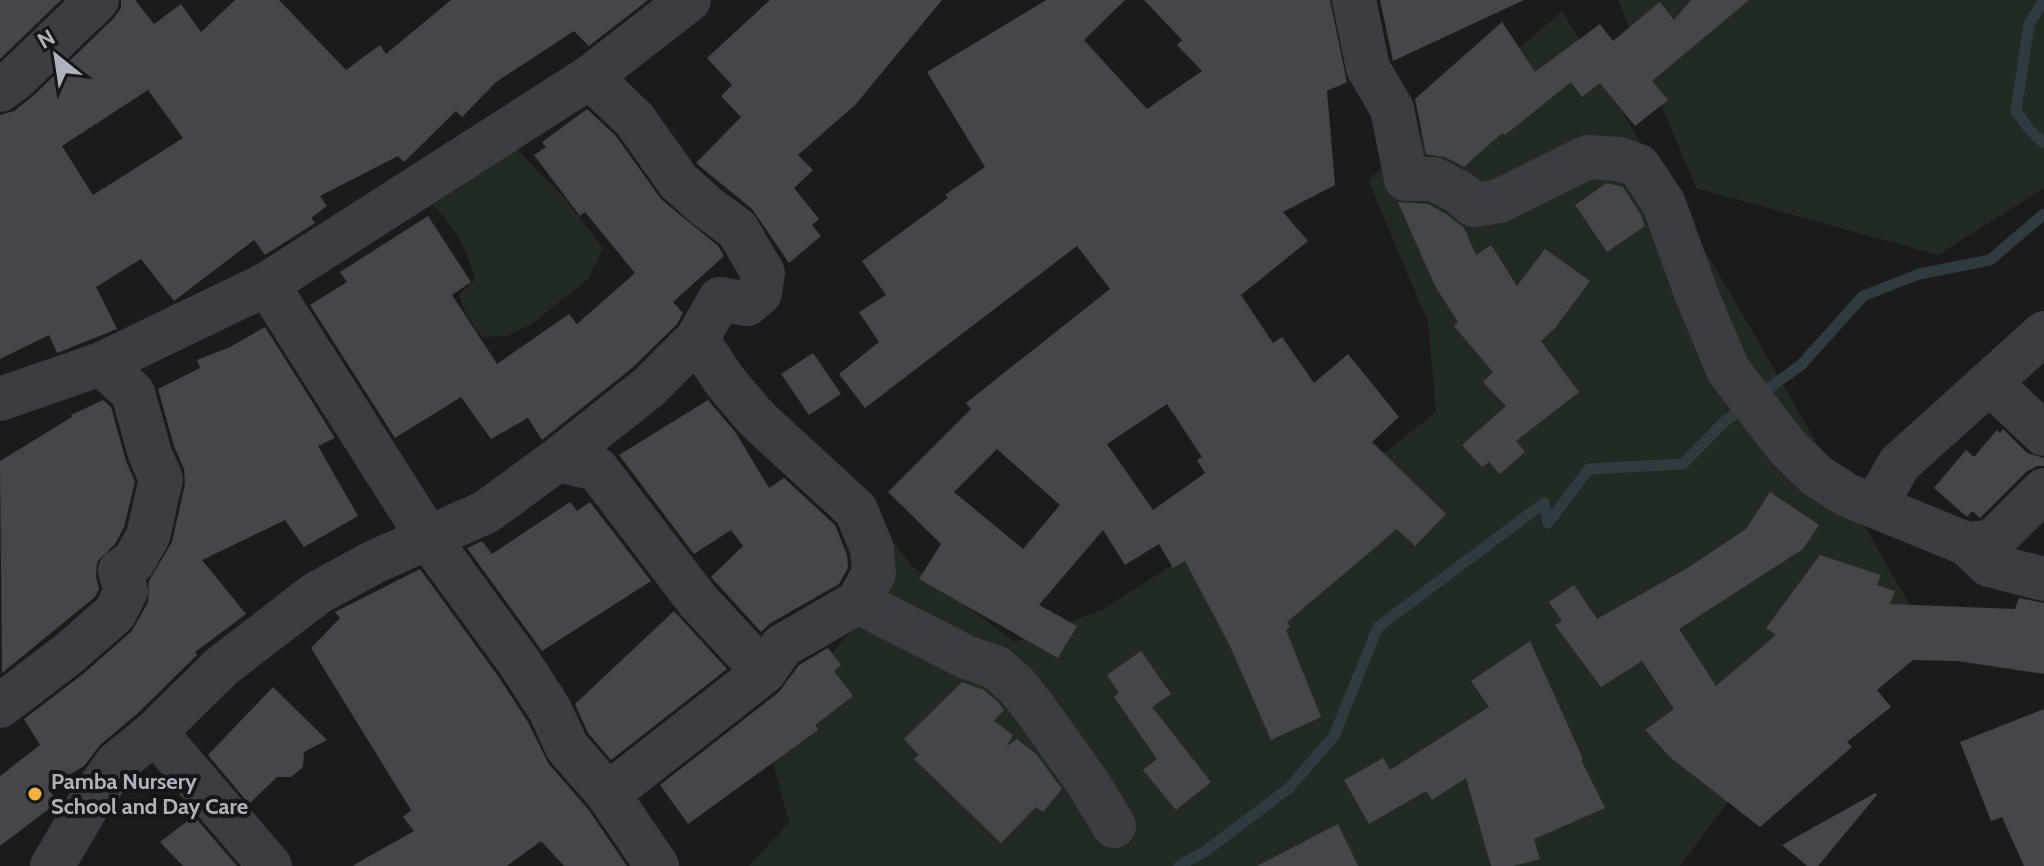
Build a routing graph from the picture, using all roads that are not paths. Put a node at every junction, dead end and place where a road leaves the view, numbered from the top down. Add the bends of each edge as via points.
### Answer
1 (97, 0) edge
2 (689, 0) edge
3 (1354, 0) edge
4 (590, 77) junction
5 (0, 90) edge
6 (267, 284) junction
7 (2044, 333) edge
8 (697, 339) junction
9 (101, 364) junction
10 (1990, 383) junction
11 (0, 399) edge
12 (2044, 434) edge
13 (557, 460) junction
14 (2044, 490) edge
15 (1876, 505) junction
16 (429, 539) junction
17 (1967, 544) junction
18 (2044, 579) edge
19 (858, 602) junction
20 (764, 672) junction
21 (0, 706) edge
22 (155, 732) junction
23 (608, 794) junction
24 (1114, 826) dead end
25 (52, 866) edge
26 (270, 866) edge
27 (657, 866) edge

1 - 5 street
2 - 4 street
3 - 15 street via 1368,68 1392,109 1406,179 1434,179 1474,205 1499,201 1588,157 1639,166 1664,204 1728,370 1788,448 1817,476
4 - 6 street
4 - 8 street via 635,120 678,181 737,229 763,273 760,293 747,304 720,299
6 - 9 street
6 - 16 street
7 - 10 street
8 - 13 street via 625,408
8 - 19 street via 756,418 856,510 872,549 874,573
9 - 11 street
9 - 21 street via 133,393 161,479 148,536 134,561 120,571 126,591 115,613
10 - 12 street
10 - 15 street via 1899,464
13 - 16 street via 486,512
13 - 20 street via 597,469 698,601
14 - 17 street via 1999,535 1989,542
15 - 17 street
16 - 22 street via 317,593 221,667
16 - 23 street via 519,662 567,747
17 - 18 street via 1989,565
19 - 20 street via 782,646
19 - 24 street via 997,668 1036,710
20 - 23 street
22 - 25 street via 116,764
22 - 26 street
23 - 27 street

